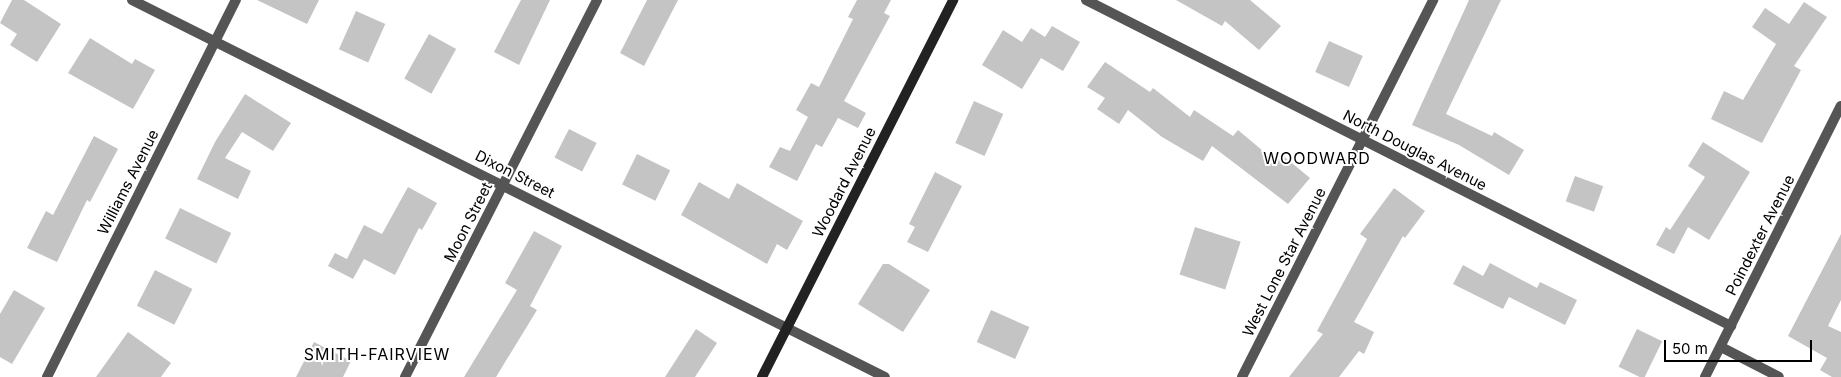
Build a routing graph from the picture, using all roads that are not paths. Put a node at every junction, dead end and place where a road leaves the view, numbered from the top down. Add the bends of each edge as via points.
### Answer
1 (132, 0) edge
2 (236, 0) edge
3 (597, 0) edge
4 (952, 0) edge
5 (1086, 0) edge
6 (1433, 0) edge
7 (215, 42) junction
8 (1841, 106) edge
9 (1362, 140) junction
10 (504, 185) junction
11 (1731, 326) junction
12 (787, 328) junction
13 (1721, 347) junction
14 (47, 377) edge
15 (404, 377) edge
16 (762, 377) edge
17 (885, 377) edge
18 (1242, 377) edge
19 (1705, 377) edge
20 (1779, 377) edge

1 - 7 street, Dixon Street
2 - 7 street, Williams Avenue
3 - 10 street, Moon Street
4 - 12 street, Woodard Avenue
5 - 9 street, North Douglas Avenue
6 - 9 street, West Lone Star Avenue
7 - 10 street, Dixon Street
7 - 14 street, Williams Avenue
8 - 11 street, Poindexter Avenue
9 - 11 street, North Douglas Avenue
9 - 18 street, West Lone Star Avenue
10 - 12 street, Dixon Street
10 - 15 street, Moon Street
11 - 13 street, Poindexter Avenue
12 - 16 street, Woodard Avenue
12 - 17 street, Dixon Street
13 - 19 street, Poindexter Avenue
13 - 20 street

